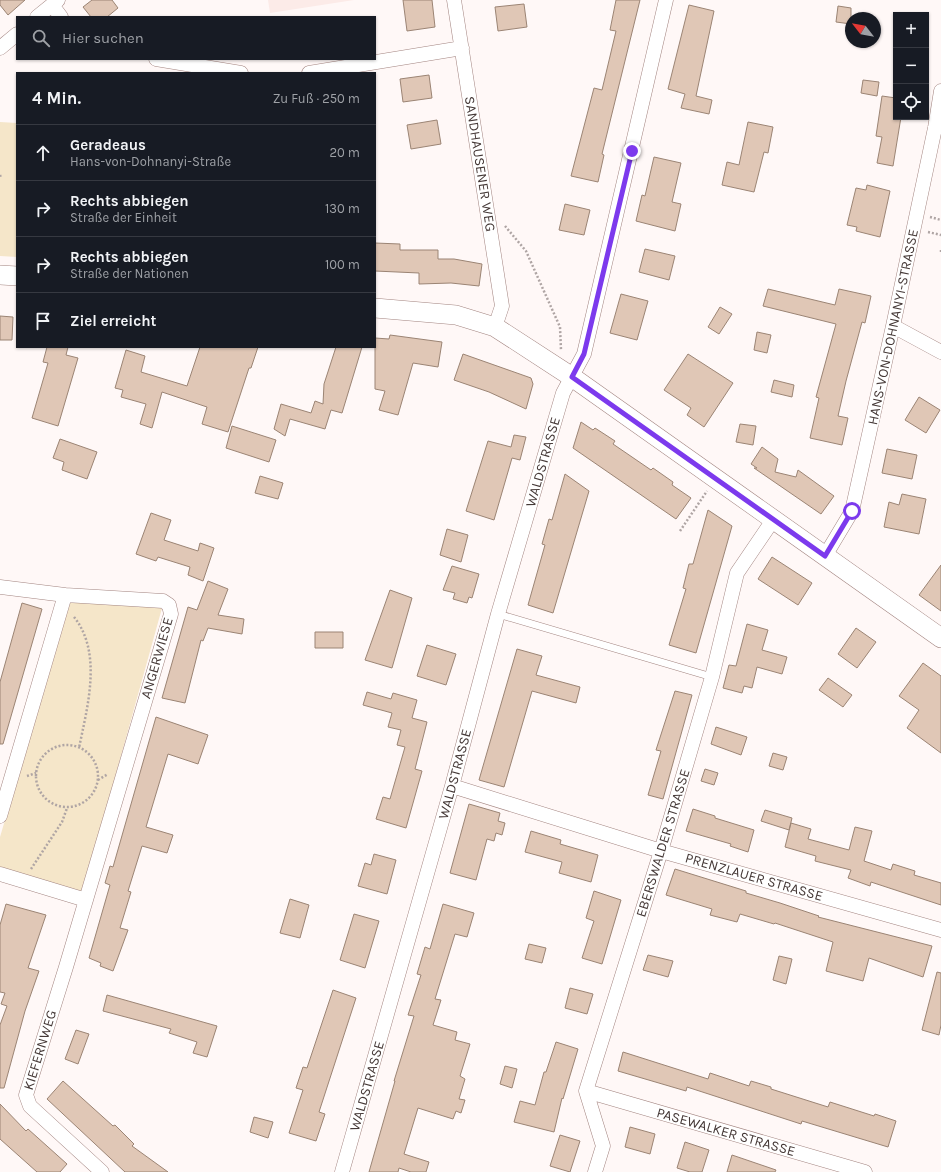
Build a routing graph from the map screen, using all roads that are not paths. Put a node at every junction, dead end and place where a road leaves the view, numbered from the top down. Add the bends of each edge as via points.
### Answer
1 (454, 0) edge
2 (666, 0) edge
3 (55, 2) edge
4 (38, 16) edge
5 (61, 16) edge
6 (16, 35) edge
7 (0, 48) edge
8 (462, 48) junction
9 (162, 60) edge
10 (235, 72) edge
11 (315, 72) edge
12 (941, 91) edge
13 (938, 129) edge
14 (0, 275) edge
15 (16, 276) edge
16 (376, 308) edge
17 (894, 326) junction
18 (495, 327) junction
19 (941, 352) edge
20 (572, 377) junction
21 (773, 520) junction
22 (825, 556) junction
23 (0, 587) edge
24 (64, 599) junction
25 (498, 614) junction
26 (941, 638) edge
27 (712, 677) junction
28 (452, 786) junction
29 (0, 816) edge
30 (661, 851) junction
31 (0, 874) edge
32 (86, 900) junction
33 (941, 930) edge
34 (586, 1091) junction
35 (102, 1172) edge
36 (342, 1172) edge
37 (595, 1172) edge
38 (865, 1172) edge

1 - 8 street, SANDHAUSENER WEG
2 - 20 street, WALDSTRASSE via 587,342
3 - 4 street
3 - 5 street
6 - 7 street
8 - 11 street
8 - 18 street, SANDHAUSENER WEG via 502,306
9 - 10 street
12 - 13 street, HANS-VON-DOHNANYI-STRASSE
13 - 17 street, HANS-VON-DOHNANYI-STRASSE
14 - 15 street
16 - 18 street via 456,315
17 - 19 street
17 - 22 street, HANS-VON-DOHNANYI-STRASSE via 852,511
18 - 20 street
20 - 21 street
20 - 25 street, WALDSTRASSE via 563,393
21 - 22 street
21 - 27 street, EBERSWALDER STRASSE via 738,573
22 - 26 street
23 - 24 street
24 - 29 street
24 - 32 street, ANGERWIESE via 164,601 169,605 171,614
25 - 27 lane
25 - 28 street, WALDSTRASSE
27 - 30 street, EBERSWALDER STRASSE
28 - 30 street, PRENZLAUER STRASSE
28 - 36 street, WALDSTRASSE
30 - 33 street, PRENZLAUER STRASSE
30 - 34 street, EBERSWALDER STRASSE
31 - 32 street
32 - 35 street, KIEFERNWEG via 26,1095 30,1106
34 - 37 street via 602,1146
34 - 38 street, PASEWALKER STRASSE

